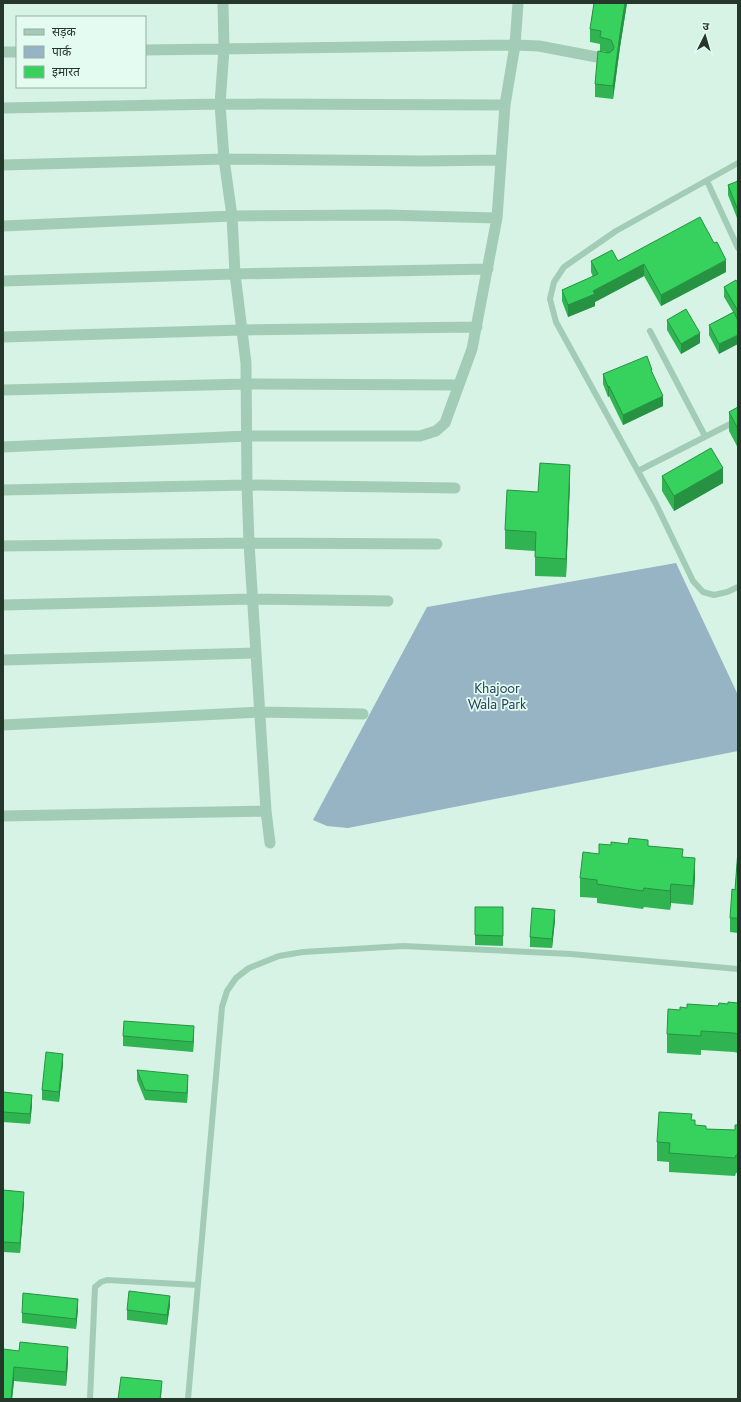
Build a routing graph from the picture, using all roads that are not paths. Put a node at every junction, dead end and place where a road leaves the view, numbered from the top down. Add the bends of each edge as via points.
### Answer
1 (223, 3) edge
2 (518, 3) edge
3 (515, 45) junction
4 (224, 49) junction
5 (146, 50) edge
6 (3, 52) edge
7 (16, 52) edge
8 (607, 60) edge
9 (220, 104) junction
10 (505, 105) junction
11 (3, 108) edge
12 (224, 159) junction
13 (500, 160) junction
14 (738, 163) edge
15 (3, 165) edge
16 (707, 181) junction
17 (232, 216) junction
18 (497, 218) junction
19 (3, 226) edge
20 (738, 248) edge
21 (488, 269) junction
22 (235, 274) junction
23 (3, 281) edge
24 (477, 327) junction
25 (242, 330) junction
26 (650, 331) dead end
27 (3, 337) edge
28 (247, 384) junction
29 (459, 385) junction
30 (3, 390) edge
31 (738, 420) edge
32 (247, 436) junction
33 (706, 436) junction
34 (3, 447) edge
35 (638, 471) junction
36 (247, 485) junction
37 (455, 488) dead end
38 (3, 490) edge
39 (249, 542) junction
40 (437, 544) dead end
41 (3, 546) edge
42 (738, 587) edge
43 (252, 599) junction
44 (388, 601) dead end
45 (3, 605) edge
46 (256, 653) junction
47 (3, 660) edge
48 (260, 712) junction
49 (362, 714) dead end
50 (3, 725) edge
51 (266, 811) junction
52 (3, 816) edge
53 (270, 843) dead end
54 (738, 969) edge
55 (197, 1285) junction
56 (90, 1399) edge
57 (188, 1399) edge

1 - 4 street
2 - 3 street
3 - 4 street
3 - 8 street via 539,46
3 - 10 street
4 - 5 street
4 - 9 street
6 - 7 street
9 - 10 street
9 - 11 street
9 - 12 street
10 - 13 street
12 - 13 street
12 - 15 street
12 - 17 street
13 - 18 street
14 - 16 lane
16 - 20 lane
16 - 35 lane via 616,232 564,267 554,282 550,298 556,322
17 - 18 street via 386,215
17 - 19 street
17 - 22 street
18 - 21 street
21 - 22 street
21 - 24 street
22 - 23 street
22 - 25 street
24 - 25 street
24 - 29 street
25 - 27 street
25 - 28 street
26 - 33 lane
28 - 29 street
28 - 30 street
28 - 32 street
29 - 32 street via 445,423 436,431 420,436
31 - 33 lane
32 - 34 street
32 - 36 street
33 - 35 lane
35 - 42 lane via 693,581 703,592 714,595
36 - 37 street
36 - 38 street
36 - 39 street
39 - 40 street
39 - 41 street
39 - 43 street
43 - 44 street
43 - 45 street
43 - 46 street
46 - 47 street
46 - 48 street
48 - 49 street
48 - 50 street
48 - 51 street
51 - 52 street
51 - 53 street
54 - 55 lane via 571,954 403,946 303,952 279,956 249,968 236,978 227,991 222,1007
55 - 56 lane via 107,1280 100,1282 96,1287
55 - 57 lane

